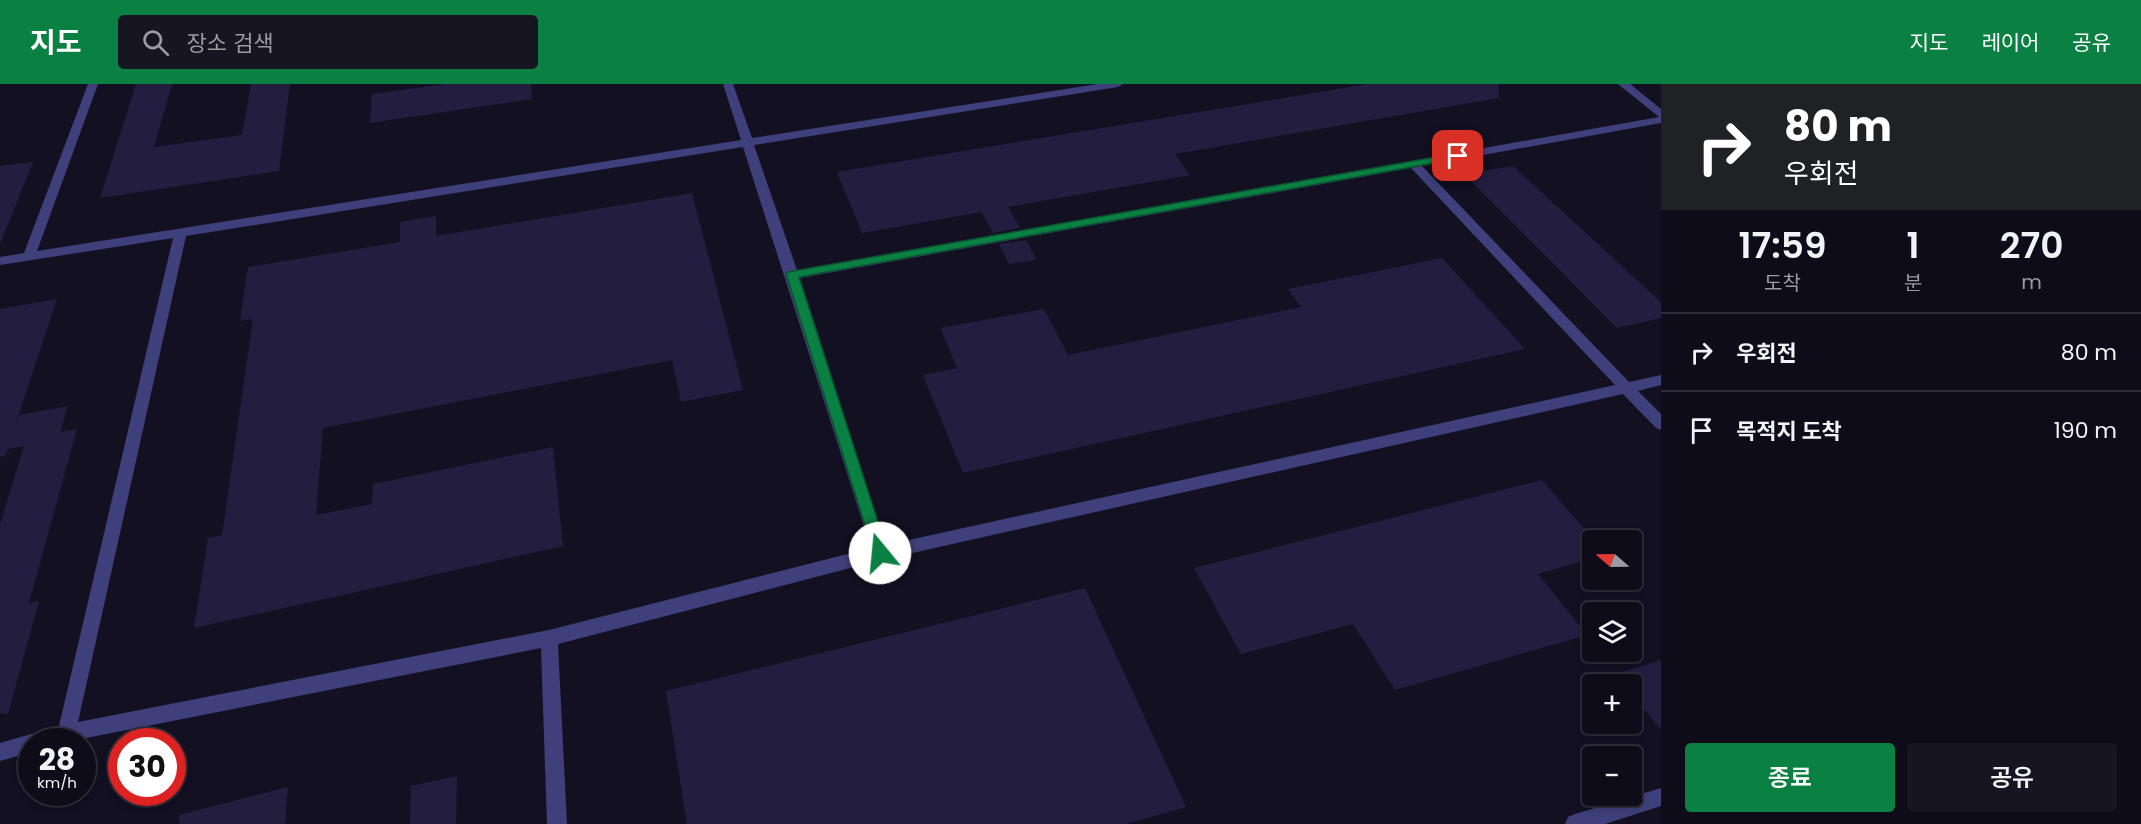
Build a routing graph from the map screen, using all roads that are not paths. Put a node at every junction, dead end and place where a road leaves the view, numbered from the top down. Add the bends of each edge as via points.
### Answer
1 (93, 84) edge
2 (728, 84) edge
3 (1112, 84) edge
4 (1118, 84) edge
5 (1623, 84) edge
6 (1661, 114) edge
7 (1661, 120) edge
8 (745, 142) junction
9 (1413, 164) junction
10 (181, 232) junction
11 (29, 256) junction
12 (0, 261) edge
13 (792, 274) junction
14 (1661, 380) edge
15 (1626, 388) junction
16 (1661, 424) edge
17 (880, 553) junction
18 (549, 638) junction
19 (67, 728) edge
20 (91, 728) edge
21 (18, 747) edge
22 (0, 752) edge
23 (1661, 797) edge
24 (557, 824) edge
25 (1575, 824) edge

1 - 11 street
2 - 8 street
3 - 4 street
3 - 8 street
5 - 6 street
7 - 9 street
8 - 10 street
8 - 13 street
9 - 13 street
9 - 15 street
10 - 11 street
10 - 19 street
11 - 12 street
13 - 17 street
14 - 15 street
15 - 16 street
15 - 17 street
17 - 18 street
18 - 20 street
18 - 24 street
21 - 22 street
23 - 25 street

